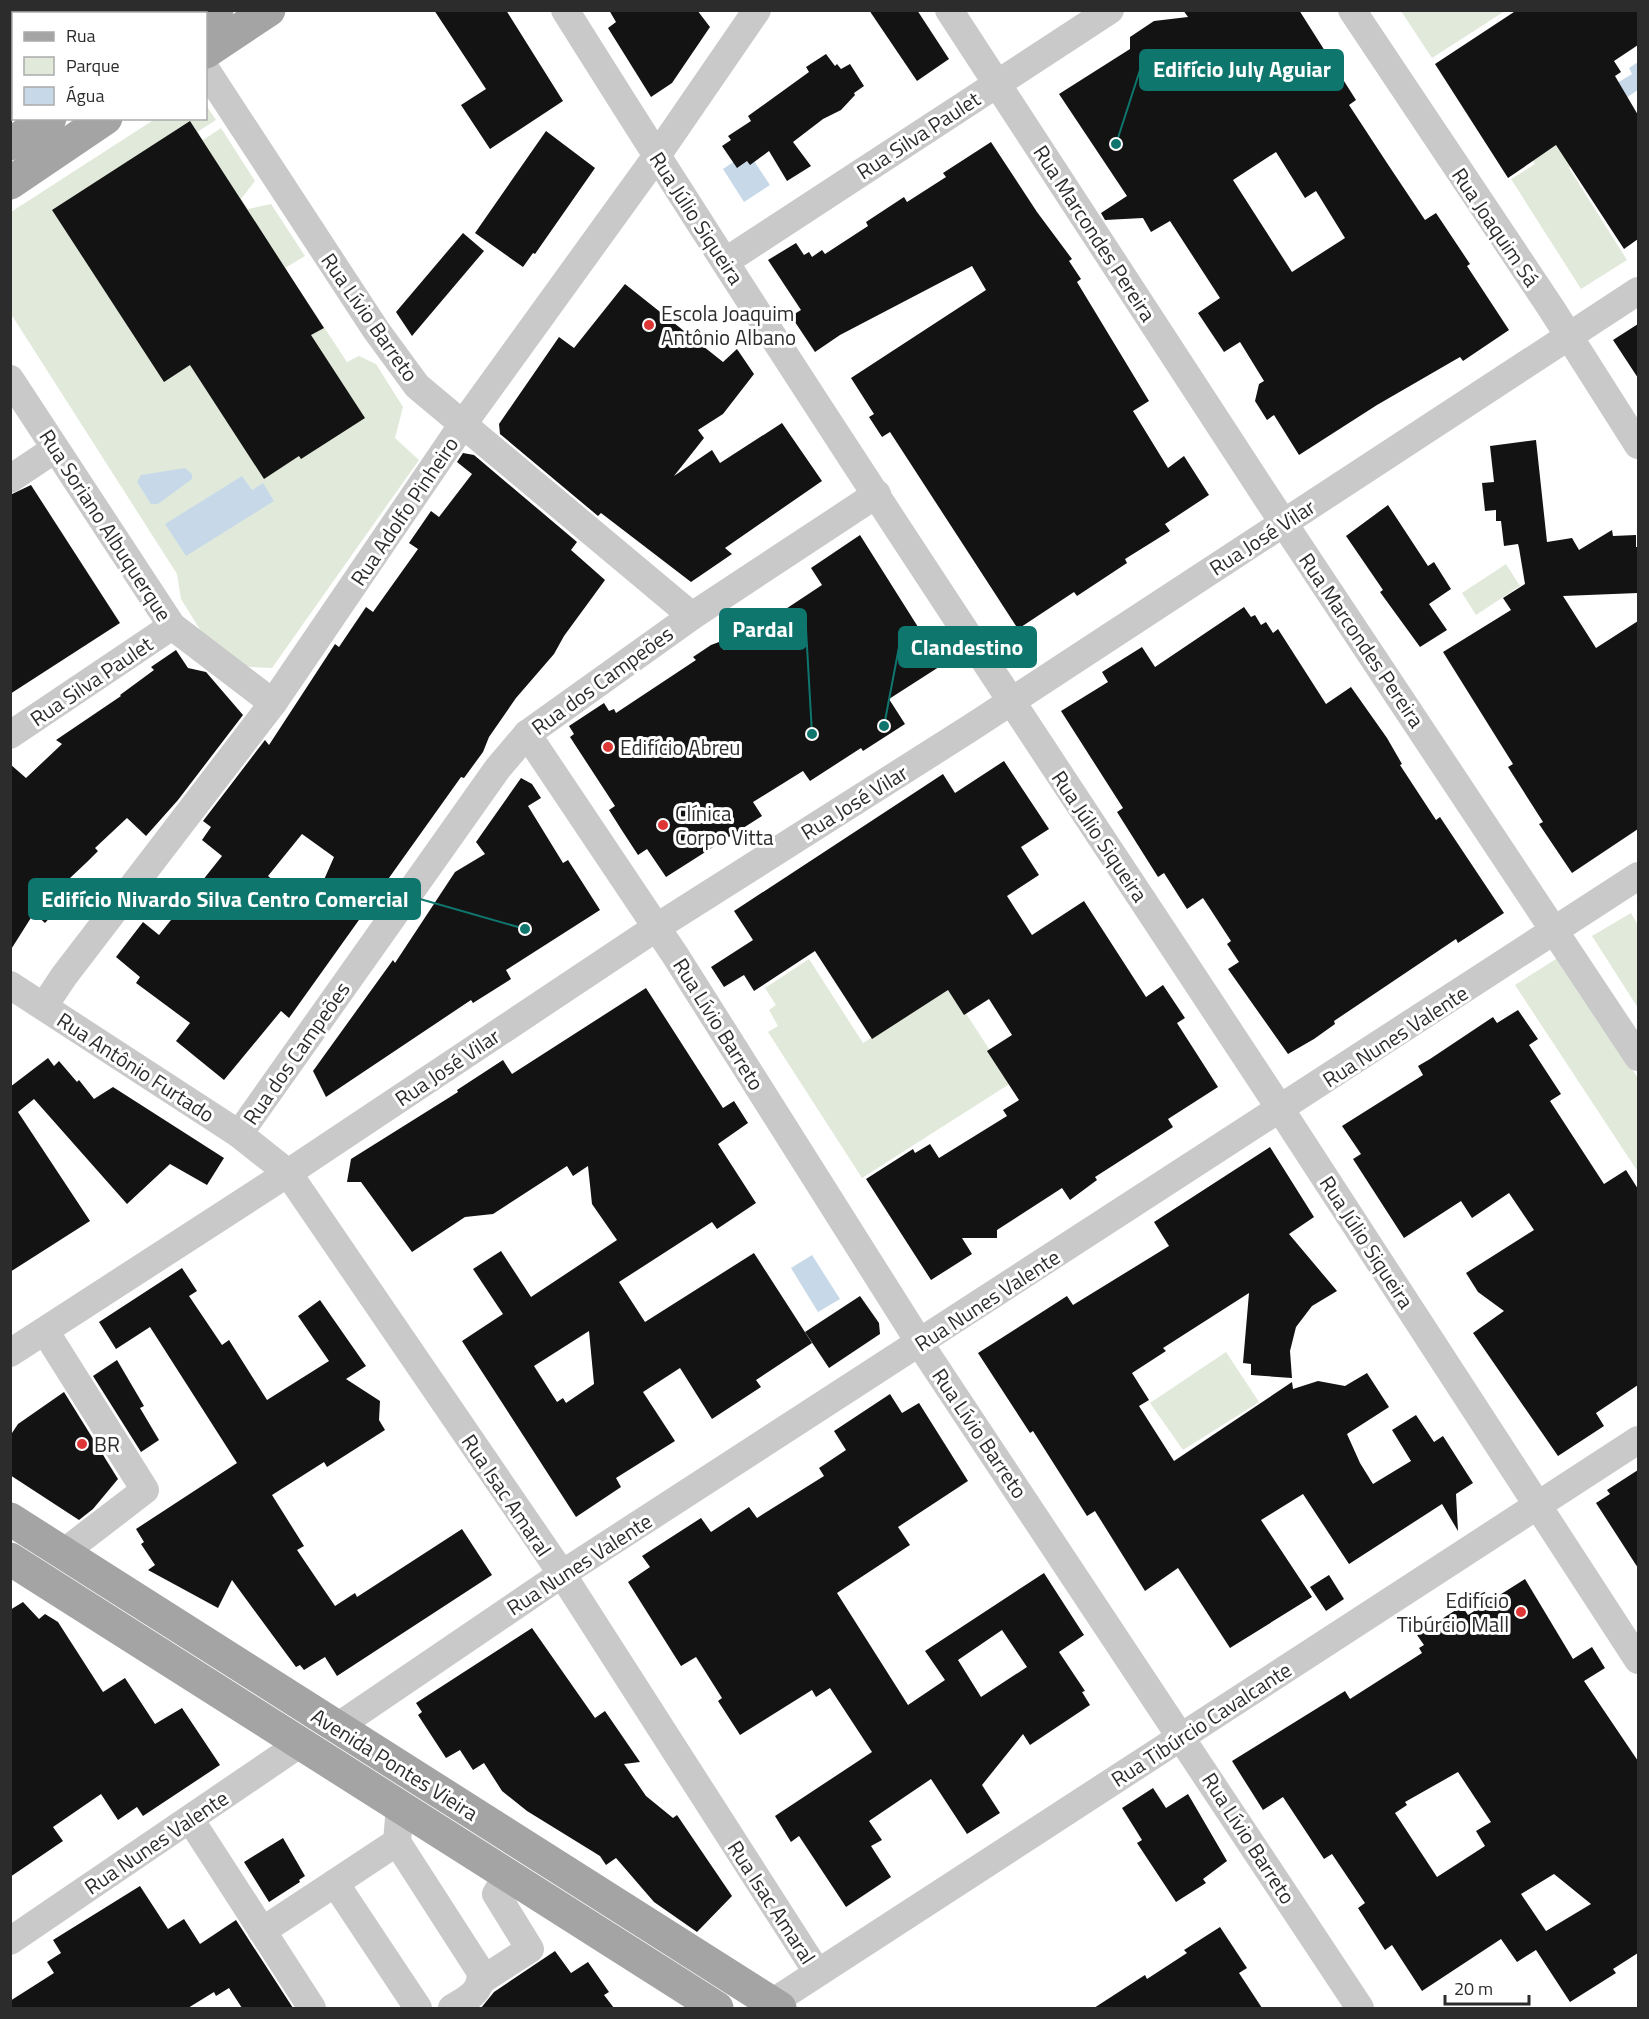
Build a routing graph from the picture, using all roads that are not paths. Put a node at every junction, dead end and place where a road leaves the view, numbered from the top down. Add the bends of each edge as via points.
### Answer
1 (269, 10) edge
2 (565, 10) edge
3 (757, 10) edge
4 (949, 10) edge
5 (1110, 10) edge
6 (1352, 10) edge
7 (207, 51) edge
8 (207, 72) edge
9 (998, 83) junction
10 (47, 120) edge
11 (103, 120) edge
12 (10, 144) edge
13 (656, 157) junction
14 (10, 183) edge
15 (726, 261) junction
16 (1638, 291) edge
17 (1569, 336) junction
18 (10, 379) edge
19 (464, 424) junction
20 (1638, 445) edge
21 (55, 449) junction
22 (10, 479) edge
23 (877, 494) junction
24 (1283, 522) junction
25 (692, 616) junction
26 (172, 626) junction
27 (1010, 702) junction
28 (273, 703) junction
29 (527, 734) junction
30 (10, 735) edge
31 (1638, 876) edge
32 (657, 927) junction
33 (1557, 931) junction
34 (10, 985) edge
35 (44, 1006) junction
36 (1638, 1057) edge
37 (1281, 1109) junction
38 (239, 1134) junction
39 (288, 1173) junction
40 (45, 1331) junction
41 (920, 1343) junction
42 (10, 1353) edge
43 (1638, 1440) edge
44 (1538, 1506) junction
45 (10, 1519) edge
46 (63, 1553) junction
47 (10, 1559) edge
48 (562, 1574) junction
49 (1638, 1660) edge
50 (337, 1727) junction
51 (1180, 1736) junction
52 (302, 1743) junction
53 (399, 1806) junction
54 (189, 1819) junction
55 (397, 1842) junction
56 (507, 1876) junction
57 (335, 1883) junction
58 (262, 1931) junction
59 (10, 1941) edge
60 (817, 1972) junction
61 (482, 1980) junction
62 (772, 2007) edge
63 (312, 2008) edge
64 (418, 2008) edge
65 (452, 2008) edge
66 (717, 2008) edge
67 (1360, 2008) edge

1 - 7 main road
2 - 13 street, Rua Júlio Siqueira
3 - 13 street, Rua Adolfo Pinheiro
4 - 9 street, Rua Marcondes Pereira
5 - 9 street, Rua Silva Paulet
6 - 17 street, Rua Joaquim Sá
8 - 19 street, Rua Lívio Barreto via 376,330 417,386
9 - 15 street, Rua Silva Paulet
9 - 24 street, Rua Marcondes Pereira
10 - 12 main road
11 - 14 main road
13 - 15 street, Rua Júlio Siqueira
13 - 19 street, Rua Adolfo Pinheiro
15 - 23 street, Rua Júlio Siqueira
16 - 17 street, Rua José Vilar
17 - 20 street, Rua Joaquim Sá
17 - 24 street, Rua José Vilar
18 - 21 street, Rua Soriano Albuquerque
19 - 25 street, Rua Lívio Barreto
19 - 28 street, Rua Adolfo Pinheiro
21 - 22 street
21 - 26 street, Rua Soriano Albuquerque
23 - 25 street, Rua dos Campeões
23 - 27 street, Rua Júlio Siqueira
24 - 27 street, Rua José Vilar
24 - 33 street, Rua Marcondes Pereira
25 - 29 street, Rua dos Campeões
26 - 28 street, Rua Soriano Albuquerque
26 - 30 street, Rua Silva Paulet
27 - 32 street, Rua José Vilar
27 - 37 street, Rua Júlio Siqueira
28 - 35 street, Rua Adolfo Pinheiro
29 - 32 street, Rua Lívio Barreto
29 - 38 street, Rua dos Campeões via 498,768
31 - 33 street, Rua Nunes Valente
32 - 39 street, Rua José Vilar
32 - 41 street, Rua Lívio Barreto
33 - 36 street, Rua Marcondes Pereira
33 - 37 street, Rua Nunes Valente
34 - 35 street, Rua Antônio Furtado
35 - 38 street, Rua Antônio Furtado
37 - 41 street, Rua Nunes Valente
37 - 44 street, Rua Júlio Siqueira
38 - 39 street, Rua Antônio Furtado
39 - 40 street, Rua José Vilar
39 - 48 street, Rua Isac Amaral
40 - 42 street, Rua José Vilar
40 - 46 street via 145,1491
41 - 48 street, Rua Nunes Valente
41 - 51 street, Rua Lívio Barreto
43 - 44 street, Rua Tibúrcio Cavalcante
44 - 49 street, Rua Júlio Siqueira
44 - 51 street, Rua Tibúrcio Cavalcante
45 - 46 main road, Avenida Pontes Vieira
46 - 50 main road, Avenida Pontes Vieira
47 - 52 main road, Avenida Pontes Vieira
48 - 50 street, Rua Nunes Valente
48 - 60 street, Rua Isac Amaral
50 - 62 main road, Avenida Pontes Vieira
51 - 60 street, Rua Tibúrcio Cavalcante
51 - 67 street, Rua Lívio Barreto
52 - 53 main road, Avenida Pontes Vieira
52 - 54 street, Rua Nunes Valente
53 - 55 street
53 - 56 main road, Avenida Pontes Vieira
54 - 58 street
54 - 59 street, Rua Nunes Valente
55 - 57 street
55 - 61 street via 480,1971
56 - 61 street via 496,1894 530,1949
56 - 66 main road, Avenida Pontes Vieira
57 - 58 street
57 - 64 street
58 - 63 street
60 - 62 street, Rua Tibúrcio Cavalcante
61 - 65 street via 471,1996

